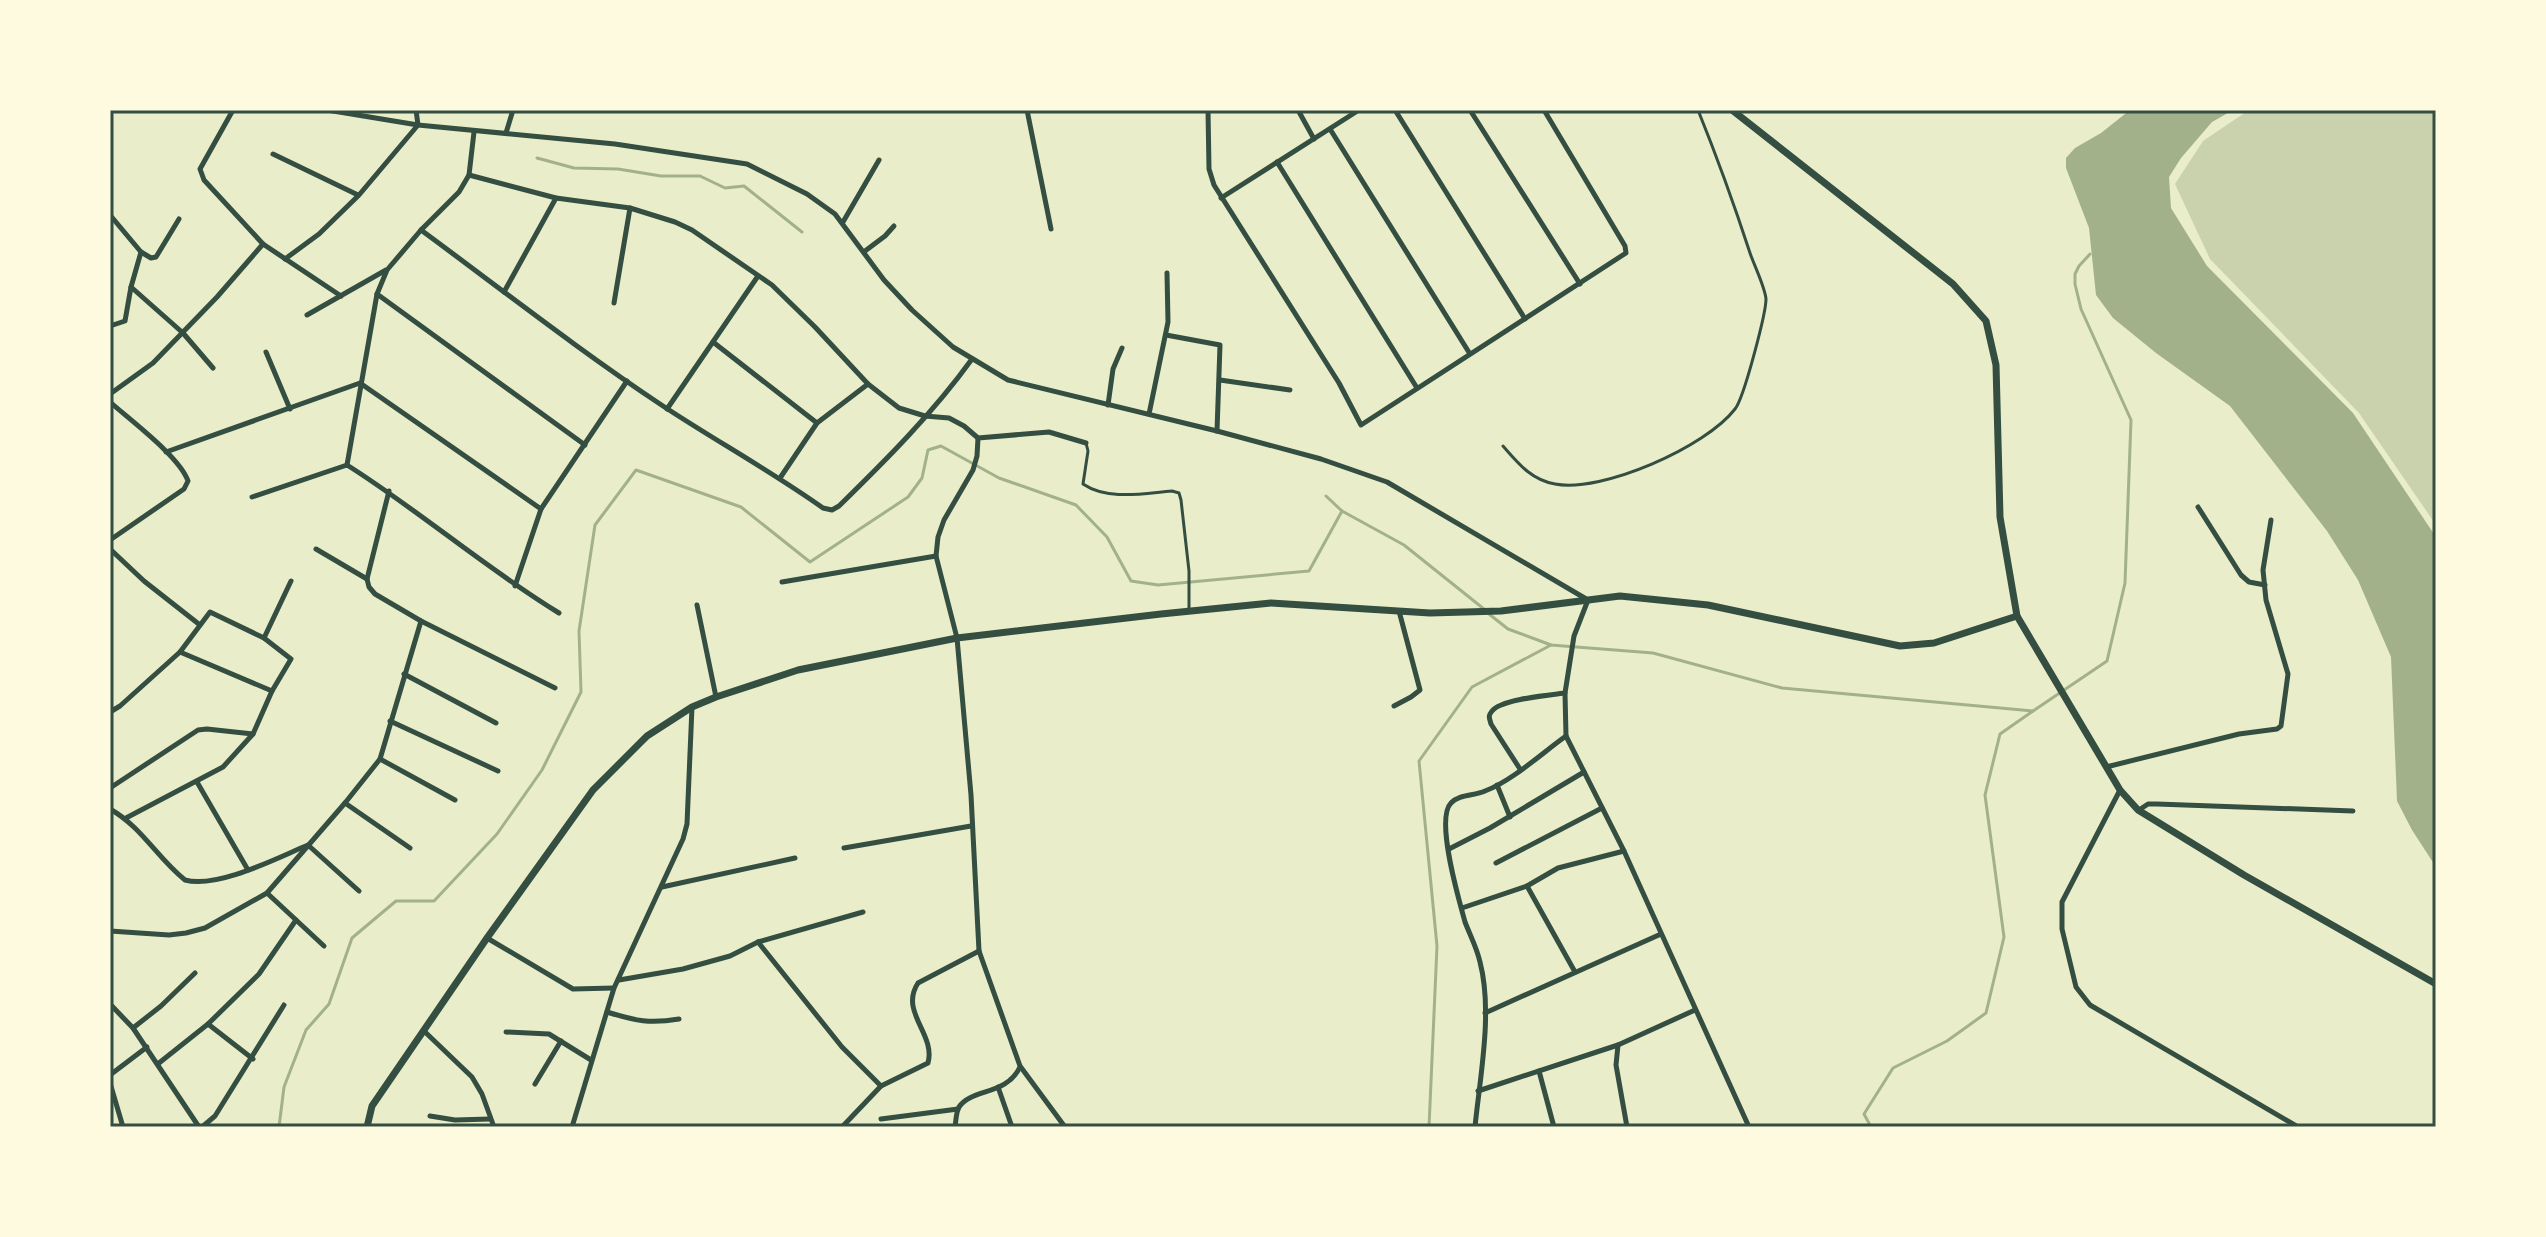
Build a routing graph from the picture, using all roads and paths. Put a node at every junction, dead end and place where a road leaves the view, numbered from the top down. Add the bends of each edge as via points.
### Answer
1 (233, 110) edge
2 (327, 110) edge
3 (416, 110) edge
4 (513, 110) edge
5 (1027, 110) edge
6 (1208, 110) edge
7 (1298, 110) edge
8 (1359, 110) edge
9 (1395, 110) edge
10 (1470, 110) edge
11 (1544, 110) edge
12 (1698, 110) edge
13 (1732, 110) edge
14 (418, 125) junction
15 (1330, 129) junction
16 (474, 132) junction
17 (506, 133) junction
18 (1314, 139) junction
19 (273, 154) dead end
20 (879, 160) dead end
21 (1277, 162) junction
22 (469, 175) junction
23 (359, 195) junction
24 (556, 198) junction
25 (1221, 198) junction
26 (630, 208) junction
27 (110, 215) edge
28 (179, 219) dead end
29 (843, 222) junction
30 (894, 226) dead end
31 (1051, 229) dead end
32 (421, 230) junction
33 (263, 244) junction
34 (864, 251) junction
35 (141, 252) junction
36 (285, 259) junction
37 (387, 270) junction
38 (1167, 273) dead end
39 (758, 276) junction
40 (1580, 284) junction
41 (131, 287) junction
42 (504, 292) junction
43 (377, 294) junction
44 (341, 296) junction
45 (614, 303) dead end
46 (307, 315) dead end
47 (1525, 319) junction
48 (110, 326) edge
49 (183, 333) junction
50 (1166, 335) junction
51 (713, 342) junction
52 (1122, 348) dead end
53 (266, 352) dead end
54 (1470, 354) junction
55 (972, 359) junction
56 (213, 368) dead end
57 (1220, 380) junction
58 (627, 381) junction
59 (360, 383) junction
60 (868, 384) junction
61 (1417, 388) junction
62 (1290, 390) dead end
63 (110, 394) edge
64 (110, 402) edge
65 (1108, 405) junction
66 (290, 409) junction
67 (667, 409) junction
68 (1149, 414) junction
69 (925, 416) junction
70 (817, 423) junction
71 (1217, 431) junction
72 (978, 438) junction
73 (1086, 443) joint
74 (585, 445) junction
75 (1503, 446) dead end
76 (166, 452) junction
77 (347, 465) junction
78 (780, 478) junction
79 (389, 491) junction
80 (252, 497) dead end
81 (2198, 507) dead end
82 (541, 509) junction
83 (2271, 520) dead end
84 (110, 540) edge
85 (110, 549) edge
86 (316, 549) dead end
87 (936, 556) junction
88 (367, 579) junction
89 (291, 581) dead end
90 (782, 582) dead end
91 (2265, 585) junction
92 (515, 586) junction
93 (1588, 600) junction
94 (697, 605) dead end
95 (1189, 611) junction
96 (1399, 611) junction
97 (559, 613) dead end
98 (2017, 616) junction
99 (421, 621) junction
100 (200, 625) junction
101 (264, 638) junction
102 (957, 638) junction
103 (180, 652) junction
104 (404, 674) junction
105 (555, 688) dead end
106 (272, 691) junction
107 (1565, 693) junction
108 (716, 697) junction
109 (1394, 706) dead end
110 (692, 707) junction
111 (110, 712) edge
112 (390, 721) junction
113 (496, 723) dead end
114 (253, 734) junction
115 (1566, 736) junction
116 (380, 759) junction
117 (2106, 767) junction
118 (1520, 769) junction
119 (498, 771) dead end
120 (1584, 772) junction
121 (197, 782) junction
122 (1497, 785) junction
123 (110, 788) edge
124 (2120, 790) junction
125 (455, 800) dead end
126 (345, 803) junction
127 (1602, 808) junction
128 (2138, 810) junction
129 (2353, 811) dead end
130 (111, 812) edge
131 (1510, 817) junction
132 (126, 818) junction
133 (971, 826) junction
134 (308, 845) junction
135 (410, 848) dead end
136 (844, 848) dead end
137 (1449, 849) junction
138 (1624, 851) junction
139 (795, 858) dead end
140 (1496, 863) dead end
141 (248, 870) junction
142 (1527, 886) junction
143 (661, 887) junction
144 (359, 891) dead end
145 (267, 893) junction
146 (1462, 908) junction
147 (863, 912) dead end
148 (296, 920) junction
149 (110, 931) edge
150 (1661, 934) junction
151 (487, 938) junction
152 (758, 942) junction
153 (324, 946) dead end
154 (979, 951) junction
155 (1575, 972) junction
156 (195, 973) dead end
157 (618, 980) junction
158 (2436, 984) edge
159 (614, 988) junction
160 (110, 1004) edge
161 (284, 1005) dead end
162 (1695, 1010) junction
163 (607, 1012) junction
164 (1485, 1013) junction
165 (679, 1019) dead end
166 (208, 1024) junction
167 (133, 1028) junction
168 (424, 1031) junction
169 (506, 1032) dead end
170 (561, 1041) junction
171 (1618, 1045) junction
172 (147, 1047) junction
173 (253, 1059) junction
174 (591, 1060) junction
175 (159, 1063) junction
176 (1020, 1066) junction
177 (1539, 1071) junction
178 (110, 1075) edge
179 (110, 1083) edge
180 (535, 1084) dead end
181 (881, 1086) junction
182 (998, 1087) junction
183 (1478, 1091) junction
184 (958, 1109) junction
185 (430, 1116) dead end
186 (490, 1119) junction
187 (881, 1119) dead end
188 (123, 1127) edge
189 (200, 1127) edge
190 (367, 1127) edge
191 (494, 1127) edge
192 (572, 1127) edge
193 (842, 1127) edge
194 (955, 1127) edge
195 (1012, 1127) edge
196 (1065, 1127) edge
197 (1475, 1127) edge
198 (1554, 1127) edge
199 (1627, 1127) edge
200 (1749, 1127) edge
201 (2298, 1127) edge

1 - 33 street via 200,169 204,180
2 - 14 street
3 - 14 street
4 - 17 street
5 - 31 street
6 - 25 street via 1209,169
7 - 18 street
8 - 15 street
9 - 47 street
10 - 40 street
11 - 40 street via 1625,246 1623,257
12 - 75 lane via 1766,299 1745,391 1736,408 1693,443 1658,461 1608,480 1573,486 1534,477
13 - 98 main road via 1953,284 1986,321 1996,365 2000,517
14 - 16 street
14 - 23 street
15 - 18 street
15 - 54 street
16 - 17 street
16 - 22 street
17 - 29 street via 747,164 807,194
18 - 21 street
19 - 23 street
20 - 29 street
21 - 25 street
21 - 61 street
22 - 24 street
22 - 32 street
23 - 36 street
24 - 26 street
24 - 42 street
25 - 61 street via 1361,425
26 - 39 street via 692,230
26 - 45 street
27 - 35 street
28 - 35 street via 156,257
29 - 34 street
30 - 34 street
32 - 37 street
32 - 42 street
33 - 36 street
33 - 49 street
34 - 55 street via 912,310
35 - 41 street
36 - 44 street
37 - 43 street
37 - 44 street
38 - 50 street
39 - 51 street
39 - 60 street
40 - 47 street
41 - 48 street via 125,321
41 - 49 street
42 - 58 street
43 - 59 street
43 - 74 street
44 - 46 street
47 - 54 street
49 - 56 street
49 - 63 street
50 - 57 street via 1220,345
50 - 68 street
51 - 67 street
51 - 70 street
52 - 65 street
53 - 66 street
54 - 61 street
55 - 65 street via 1008,380
55 - 69 street
57 - 62 street
57 - 71 street
58 - 67 street
58 - 74 street
59 - 66 street
59 - 77 street
59 - 82 street
60 - 69 street via 899,408
60 - 70 street
64 - 76 street
65 - 68 street
66 - 76 street
67 - 78 street
68 - 71 street
69 - 72 street via 957,421
69 - 78 street via 832,510
70 - 78 street
71 - 93 street via 1387,482
72 - 73 street via 1049,432
72 - 87 street via 973,470 944,520
73 - 95 lane via 1083,484 1090,489 1123,495 1179,493
74 - 82 street
76 - 84 street via 188,481 184,489
77 - 79 street
77 - 80 street
79 - 88 street
79 - 92 street
81 - 91 street via 2241,575
82 - 92 street
83 - 91 street
85 - 100 street
86 - 88 street
87 - 90 street
87 - 102 street
88 - 99 street via 375,594
89 - 101 street
91 - 117 street via 2288,674 2281,726
92 - 97 street
93 - 96 main road via 1501,611
93 - 98 main road via 1620,596 1708,605 1900,646 1934,643
93 - 107 street via 1574,636
94 - 108 street
95 - 96 main road via 1271,603
95 - 102 main road
96 - 109 street via 1420,690
98 - 117 main road
99 - 104 street
99 - 105 street
100 - 101 street via 210,612
100 - 103 street
101 - 106 street via 291,659
102 - 108 main road via 798,670
102 - 133 street
103 - 106 street
103 - 111 street
104 - 112 street
104 - 113 street
106 - 114 street
107 - 115 street
107 - 118 street via 1510,702 1491,712 1491,724
108 - 110 main road
110 - 143 street via 687,824
110 - 151 main road via 647,736 593,790
112 - 116 street
112 - 119 street
114 - 121 street via 223,767
114 - 123 street via 198,730
115 - 118 street
115 - 120 street
116 - 125 street
116 - 126 street
117 - 124 main road
118 - 122 street
120 - 127 street
120 - 131 street
121 - 132 street
121 - 141 street
122 - 131 street
122 - 137 street via 1450,803 1445,817
124 - 128 main road
124 - 201 street via 2062,902 2062,929 2076,987 2090,1005
126 - 134 street
126 - 135 street
127 - 138 street
127 - 140 street
128 - 129 street via 2157,804
128 - 158 main road
130 - 132 street
131 - 137 street
132 - 141 street via 185,880 204,882
133 - 136 street
133 - 154 street
134 - 141 street
134 - 144 street
134 - 145 street
137 - 146 street
138 - 142 street via 1558,868
138 - 150 street
139 - 143 street
142 - 146 street
142 - 155 street
143 - 157 street
145 - 148 street
145 - 149 street via 186,933
146 - 164 street via 1480,962
147 - 152 street
148 - 153 street
148 - 166 street via 259,974
150 - 155 street
150 - 162 street
151 - 159 street via 573,989
151 - 168 main road
152 - 157 street via 683,969
152 - 181 street via 842,1047
154 - 176 street
154 - 181 street via 918,983 912,1004 929,1045 928,1063
155 - 164 street
156 - 167 street
157 - 159 street
159 - 163 street
160 - 167 street
161 - 173 street
162 - 171 street
162 - 200 street
163 - 165 street via 639,1022
163 - 174 street
164 - 183 street
166 - 173 street
166 - 175 street
167 - 172 street
168 - 186 street via 472,1077
168 - 190 main road via 372,1106
169 - 170 street via 549,1034
170 - 174 street
170 - 180 street
171 - 177 street
171 - 199 street via 1616,1065
172 - 175 street
172 - 178 street
173 - 189 street via 215,1116
174 - 192 street
175 - 189 street
176 - 182 street via 1015,1077
176 - 196 street
177 - 183 street
177 - 198 street
179 - 188 street
181 - 193 street
182 - 184 street
182 - 195 street
183 - 197 street
184 - 187 street
184 - 194 street
185 - 186 street
186 - 191 street

